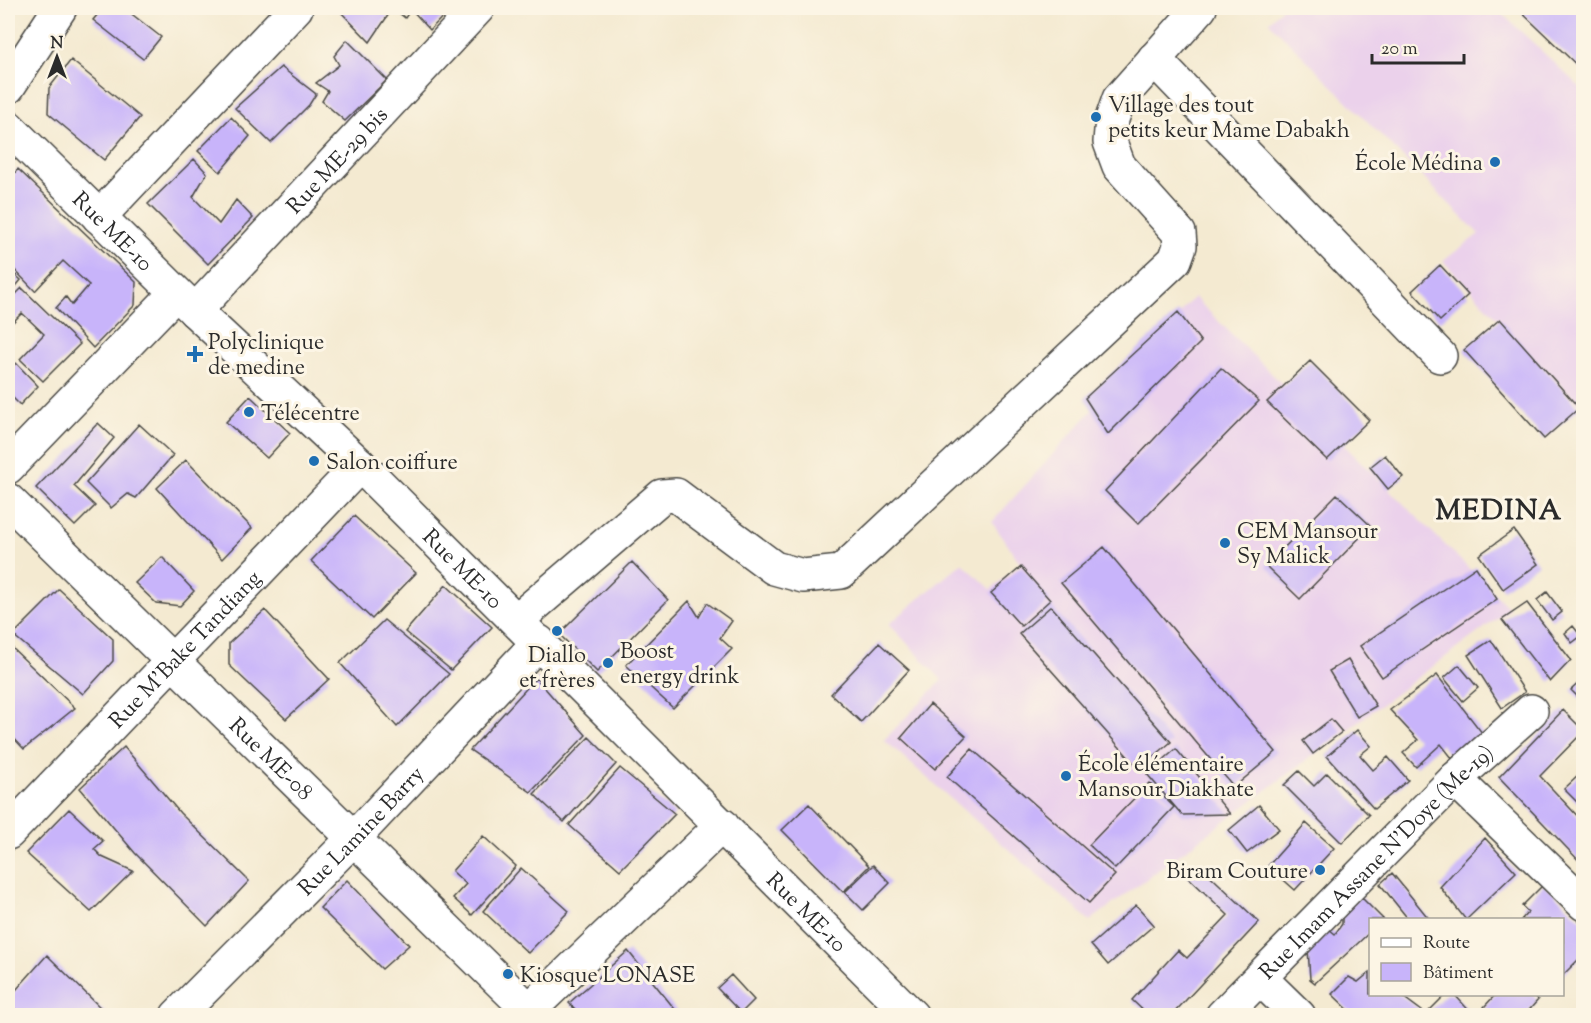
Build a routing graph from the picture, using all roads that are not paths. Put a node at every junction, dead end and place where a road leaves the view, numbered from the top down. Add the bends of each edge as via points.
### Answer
1 (60, 8) edge
2 (296, 8) edge
3 (478, 8) edge
4 (1200, 8) edge
5 (1154, 59) junction
6 (8, 87) edge
7 (8, 127) edge
8 (99, 217) junction
9 (185, 302) junction
10 (1440, 356) dead end
11 (360, 465) junction
12 (8, 467) edge
13 (8, 500) edge
14 (528, 631) junction
15 (172, 661) junction
16 (1531, 711) dead end
17 (1455, 779) junction
18 (722, 825) junction
19 (8, 833) edge
20 (354, 838) junction
21 (1584, 904) edge
22 (1260, 978) junction
23 (529, 1013) edge
24 (177, 1016) edge
25 (912, 1016) edge
26 (1222, 1016) edge
27 (1299, 1016) edge

1 - 6 street
2 - 8 street
3 - 9 street, Rue ME-29 bis
4 - 5 street
5 - 10 street
5 - 14 street, Rue Lamine Barry via 1119,99 1110,142 1119,166 1179,233 1175,260 841,572 803,576 774,568 676,495 662,496
7 - 8 street, Rue ME-10
8 - 9 street, Rue ME-10
9 - 11 street, Rue ME-10
9 - 12 street, Rue ME-29 bis
11 - 14 street, Rue ME-10
11 - 15 street, Rue M'Bake Tandiang
13 - 15 street, Rue ME-08
14 - 18 street, Rue ME-10
14 - 20 street, Rue Lamine Barry
15 - 19 street, Rue M'Bake Tandiang
15 - 20 street, Rue ME-08
16 - 17 street, Rue Imam Assane N'Doye (Me-19)
17 - 21 street
17 - 22 street, Rue Imam Assane N'Doye (Me-19)
18 - 23 street
18 - 25 street, Rue ME-10
20 - 23 street, Rue ME-08
20 - 24 street, Rue Lamine Barry
22 - 26 street, Rue Imam Assane N'Doye (Me-19)
22 - 27 street

